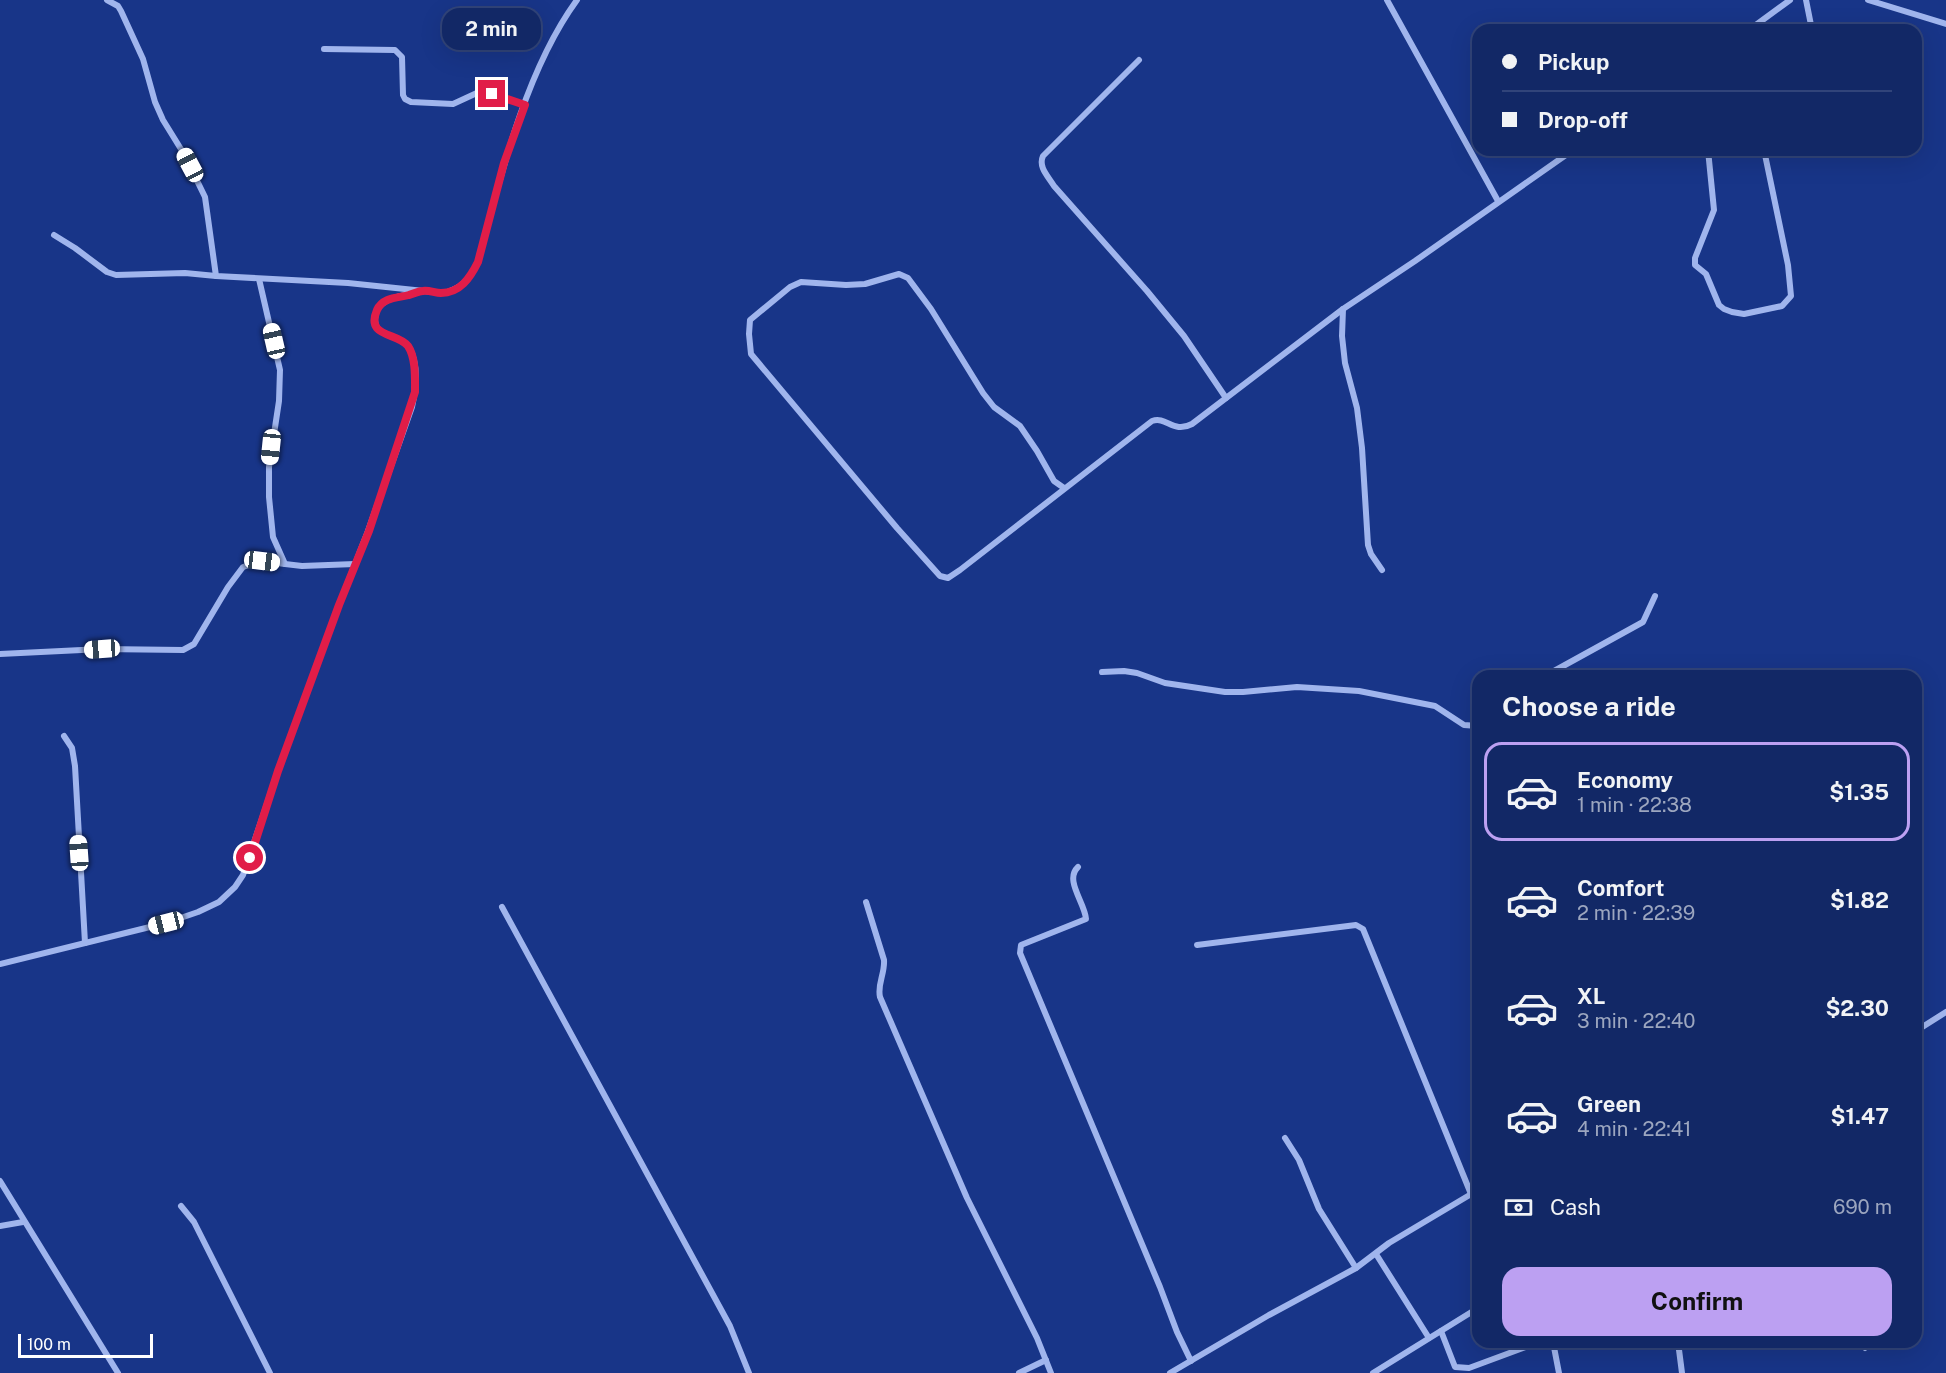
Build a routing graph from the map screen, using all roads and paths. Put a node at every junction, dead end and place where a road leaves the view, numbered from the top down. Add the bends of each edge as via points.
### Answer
1 (107, 0) edge
2 (578, 0) edge
3 (1387, 0) edge
4 (1790, 0) edge
5 (1806, 0) edge
6 (1868, 0) edge
7 (119, 3) edge
8 (1757, 24) edge
9 (1811, 24) edge
10 (1946, 24) edge
11 (324, 49) dead end
12 (1139, 60) dead end
13 (525, 105) junction
14 (1472, 154) edge
15 (1473, 156) edge
16 (1564, 156) edge
17 (1709, 156) edge
18 (1765, 156) edge
19 (1498, 201) junction
20 (54, 235) dead end
21 (216, 276) junction
22 (259, 279) junction
23 (423, 291) junction
24 (1343, 309) junction
25 (1226, 398) junction
26 (1064, 488) junction
27 (285, 564) junction
28 (355, 564) junction
29 (1382, 570) dead end
30 (1655, 596) dead end
31 (0, 654) edge
32 (1556, 670) edge
33 (1102, 672) dead end
34 (1472, 726) edge
35 (64, 736) dead end
36 (1078, 867) dead end
37 (866, 902) dead end
38 (502, 907) dead end
39 (85, 943) junction
40 (1197, 945) dead end
41 (0, 964) edge
42 (1946, 1012) edge
43 (1922, 1027) edge
44 (1285, 1138) dead end
45 (0, 1181) edge
46 (1471, 1194) joint
47 (181, 1206) dead end
48 (23, 1222) junction
49 (0, 1226) edge
50 (1376, 1254) junction
51 (1356, 1268) junction
52 (1472, 1312) edge
53 (1441, 1331) junction
54 (1429, 1338) junction
55 (1523, 1348) edge
56 (1554, 1348) edge
57 (1679, 1348) edge
58 (1046, 1360) junction
59 (1191, 1361) junction
60 (117, 1373) edge
61 (270, 1373) edge
62 (749, 1373) edge
63 (1019, 1373) edge
64 (1051, 1373) edge
65 (1170, 1373) edge
66 (1373, 1373) edge
67 (1559, 1373) edge
68 (1682, 1373) edge

1 - 7 street
2 - 13 street via 541,63
3 - 14 street
4 - 8 street
5 - 9 street
6 - 10 street
7 - 21 street via 140,51 155,102 204,197
11 - 13 street via 394,50 402,57 403,95 411,102 453,104 485,92
12 - 25 street via 1043,156 1042,168 1184,336
13 - 23 street via 472,274 455,291
15 - 19 street
16 - 19 street
17 - 18 street via 1714,210 1695,265 1706,274 1719,305 1744,314 1782,306 1791,296
19 - 24 street
20 - 21 street via 116,275
21 - 22 street
22 - 23 street
22 - 27 street via 280,370 269,497 273,537
23 - 28 street via 388,300 378,308 375,317 380,331 409,348 416,377 415,392
24 - 25 street
24 - 29 street via 1345,363 1361,438 1368,545
25 - 26 street via 1187,426 1152,421
26 - 26 street via 1054,482 1020,426 982,393 908,278 898,274 846,285 801,282 750,320 751,354 943,577 960,570
27 - 28 street
27 - 31 street via 262,561 243,567 194,644 183,650
28 - 39 street via 239,881 219,902 198,912
30 - 32 street via 1643,622
33 - 34 street via 1124,670 1225,692 1297,687 1359,691 1429,704 1464,725
35 - 39 street via 72,748 75,766
36 - 59 street via 1072,880 1086,919 1021,945 1020,953
37 - 58 street via 885,960 880,997 967,1198
38 - 62 street via 730,1326
39 - 41 street
40 - 46 street via 1356,926 1363,929
42 - 43 street
44 - 51 street via 1299,1160 1318,1209
45 - 48 street
46 - 50 street
47 - 61 street via 194,1222
48 - 49 street
48 - 60 street
50 - 51 street
50 - 54 street
51 - 59 street
52 - 53 street
53 - 54 street
53 - 55 street via 1455,1367 1469,1368
54 - 66 street
56 - 67 street
57 - 68 street
58 - 63 street
58 - 64 street
59 - 65 street

